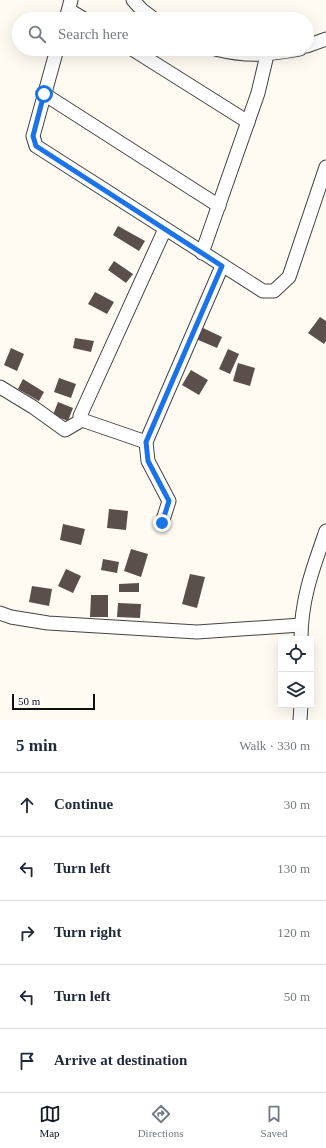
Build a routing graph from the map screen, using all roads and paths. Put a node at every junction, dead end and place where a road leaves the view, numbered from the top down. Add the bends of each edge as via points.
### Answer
1 (133, 0) edge
2 (145, 12) edge
3 (326, 39) edge
4 (314, 43) edge
5 (55, 56) edge
6 (143, 56) edge
7 (267, 56) edge
8 (44, 94) junction
9 (248, 122) junction
10 (326, 167) edge
11 (219, 206) junction
12 (165, 229) junction
13 (202, 253) junction
14 (222, 266) junction
15 (0, 387) edge
16 (82, 420) junction
17 (146, 442) junction
18 (162, 523) dead end
19 (326, 531) edge
20 (0, 613) edge
21 (301, 625) junction
22 (301, 636) edge
23 (301, 708) edge
24 (300, 720) edge

1 - 2 street
3 - 4 street
5 - 8 street
6 - 9 street
7 - 9 street
8 - 11 street
8 - 12 street via 33,136 36,146
9 - 11 street
10 - 14 street via 289,277 274,291 263,291
11 - 13 street
12 - 13 street
12 - 16 street via 80,416
13 - 14 street
14 - 17 street
15 - 16 street via 64,430
16 - 17 street
17 - 18 street via 148,461 169,501
19 - 21 street via 306,588
20 - 21 street via 48,623 197,632
21 - 22 street
23 - 24 street

